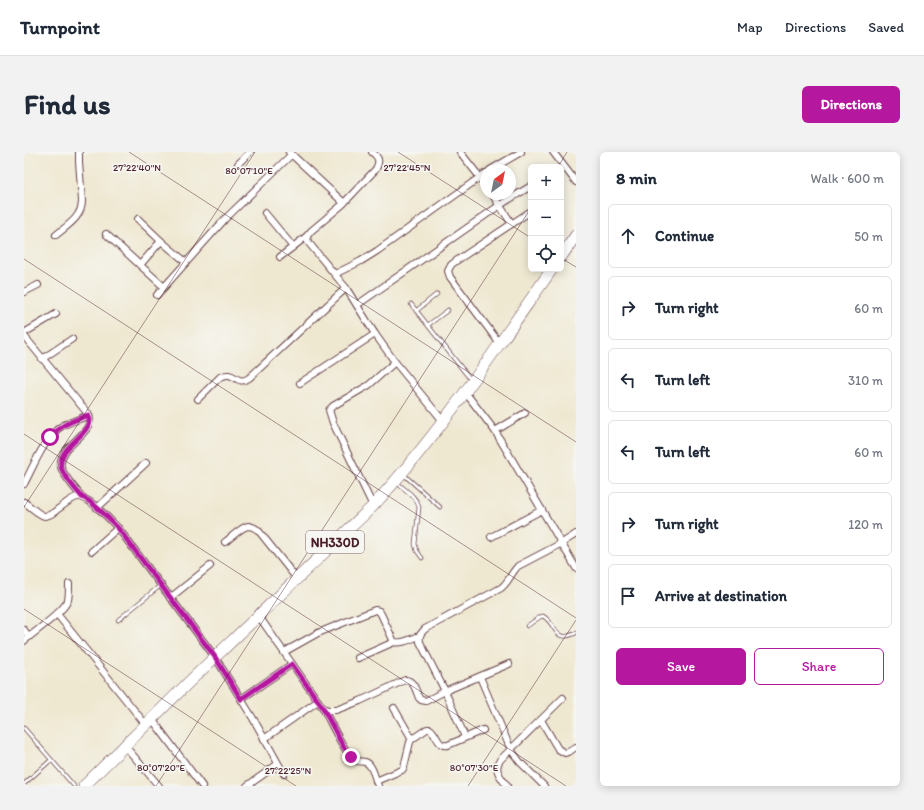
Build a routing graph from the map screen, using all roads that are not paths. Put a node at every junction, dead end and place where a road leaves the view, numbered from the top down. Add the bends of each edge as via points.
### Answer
1 (80, 152) edge
2 (250, 152) edge
3 (372, 152) edge
4 (461, 152) edge
5 (521, 152) edge
6 (553, 152) edge
7 (290, 153) edge
8 (238, 164) dead end
9 (500, 164) edge
10 (560, 164) edge
11 (564, 169) edge
12 (480, 177) joint
13 (576, 182) edge
14 (528, 188) edge
15 (496, 200) edge
16 (344, 203) junction
17 (500, 206) junction
18 (265, 213) dead end
19 (528, 213) edge
20 (138, 219) dead end
21 (512, 224) junction
22 (106, 234) dead end
23 (56, 235) dead end
24 (307, 236) junction
25 (576, 236) edge
26 (161, 241) junction
27 (293, 247) junction
28 (564, 253) edge
29 (280, 257) dead end
30 (186, 262) junction
31 (140, 265) junction
32 (550, 272) edge
33 (335, 274) junction
34 (38, 284) dead end
35 (164, 287) junction
36 (346, 288) junction
37 (24, 292) edge
38 (437, 294) dead end
39 (157, 295) dead end
40 (411, 304) dead end
41 (357, 305) junction
42 (448, 310) dead end
43 (416, 311) junction
44 (56, 314) dead end
45 (428, 325) junction
46 (375, 334) junction
47 (24, 335) edge
48 (72, 339) dead end
49 (500, 344) junction
50 (42, 359) junction
51 (395, 362) junction
52 (472, 382) junction
53 (300, 383) dead end
54 (465, 392) junction
55 (198, 400) dead end
56 (525, 412) dead end
57 (88, 415) junction
58 (443, 421) junction
59 (495, 431) junction
60 (146, 463) dead end
61 (398, 477) junction
62 (24, 484) edge
63 (82, 497) junction
64 (24, 502) edge
65 (372, 506) junction
66 (440, 507) dead end
67 (97, 508) junction
68 (542, 510) junction
69 (118, 528) junction
70 (576, 534) edge
71 (491, 537) dead end
72 (225, 542) dead end
73 (562, 543) junction
74 (92, 551) dead end
75 (422, 558) dead end
76 (573, 560) edge
77 (210, 566) dead end
78 (576, 568) edge
79 (296, 579) junction
80 (69, 584) dead end
81 (161, 585) junction
82 (170, 598) junction
83 (57, 614) junction
84 (258, 616) junction
85 (118, 620) dead end
86 (527, 626) dead end
87 (24, 630) edge
88 (576, 633) edge
89 (419, 636) junction
90 (26, 639) edge
91 (394, 642) junction
92 (284, 652) junction
93 (215, 657) junction
94 (358, 658) dead end
95 (292, 664) junction
96 (509, 664) dead end
97 (480, 677) junction
98 (445, 691) junction
99 (562, 698) dead end
100 (241, 699) junction
101 (318, 701) junction
102 (323, 708) junction
103 (394, 708) dead end
104 (541, 720) junction
105 (149, 722) junction
106 (24, 728) edge
107 (483, 730) dead end
108 (465, 737) junction
109 (264, 739) junction
110 (412, 739) junction
111 (125, 746) junction
112 (576, 747) edge
113 (511, 750) junction
114 (51, 760) junction
115 (278, 764) junction
116 (284, 774) dead end
117 (24, 784) edge
118 (89, 784) edge
119 (377, 784) edge
120 (74, 786) edge
121 (159, 786) edge
122 (202, 786) edge
123 (247, 786) edge
124 (507, 786) edge
125 (544, 786) edge

1 - 23 street via 82,207 75,219
2 - 8 street
3 - 16 street via 378,160 376,169
4 - 12 street
5 - 9 street
6 - 10 street
7 - 16 street
7 - 30 street
11 - 13 street
12 - 33 street via 377,251
14 - 17 street
15 - 17 street
16 - 24 street
17 - 21 street
17 - 41 street
18 - 27 street
19 - 21 street
20 - 26 street
21 - 49 street via 456,261 448,271
22 - 31 street
24 - 27 street
24 - 33 street via 308,242
25 - 28 highway
26 - 30 street
26 - 31 street
27 - 29 street
30 - 35 street
31 - 35 street
32 - 49 highway, NH330D
33 - 36 street
34 - 37 street
35 - 39 street
36 - 41 street
36 - 55 street via 248,378 240,381 225,374
38 - 43 lane
40 - 43 lane
41 - 46 street
42 - 45 lane
43 - 45 lane
44 - 47 street
45 - 52 lane
46 - 51 street
46 - 53 street
47 - 50 street
48 - 50 street
49 - 52 highway, NH330D
50 - 57 street
51 - 58 street
51 - 65 street via 369,385 329,410
52 - 54 highway, NH330D
54 - 58 highway, NH330D
54 - 59 street
56 - 59 street
57 - 62 street via 62,426 50,437
57 - 63 street via 89,424 66,451 61,466
58 - 61 highway, NH330D
59 - 68 street
60 - 67 street
61 - 65 highway, NH330D
61 - 66 lane
61 - 75 lane via 418,502 415,544
63 - 64 street via 72,499 45,516
63 - 67 street
65 - 79 highway, NH330D
67 - 69 street
68 - 71 street
68 - 73 street
69 - 74 street
69 - 81 street
70 - 73 street
72 - 79 street via 243,529 253,527
73 - 76 street
73 - 89 street via 518,566 501,588 425,630
76 - 78 street
77 - 82 street
79 - 84 highway, NH330D
80 - 83 street via 68,601
81 - 82 street
81 - 85 lane
82 - 93 street
83 - 90 street
83 - 105 street
84 - 92 street
84 - 93 highway, NH330D
86 - 88 lane via 544,616 557,634 569,637
87 - 90 street
89 - 91 street
89 - 98 street
91 - 92 street via 381,614 375,610 318,633
91 - 94 street
92 - 95 street
93 - 100 street
93 - 105 highway, NH330D
95 - 100 street
95 - 101 street
96 - 97 street
97 - 98 street
97 - 113 street
98 - 102 street via 423,701 411,682 405,680 336,710
98 - 108 street
99 - 104 street
100 - 109 street
101 - 102 street
101 - 109 street
102 - 119 street via 343,746 355,761 368,764
103 - 110 street
104 - 112 street via 558,749 565,753
104 - 113 street
105 - 111 highway, NH330D
105 - 122 street
106 - 114 lane
107 - 108 street
108 - 110 street via 444,745 430,729
109 - 115 street
110 - 119 street via 402,770
111 - 118 highway, NH330D
111 - 121 street
113 - 124 street via 496,768
113 - 125 street
114 - 117 lane
114 - 120 lane
115 - 116 street
115 - 123 street

